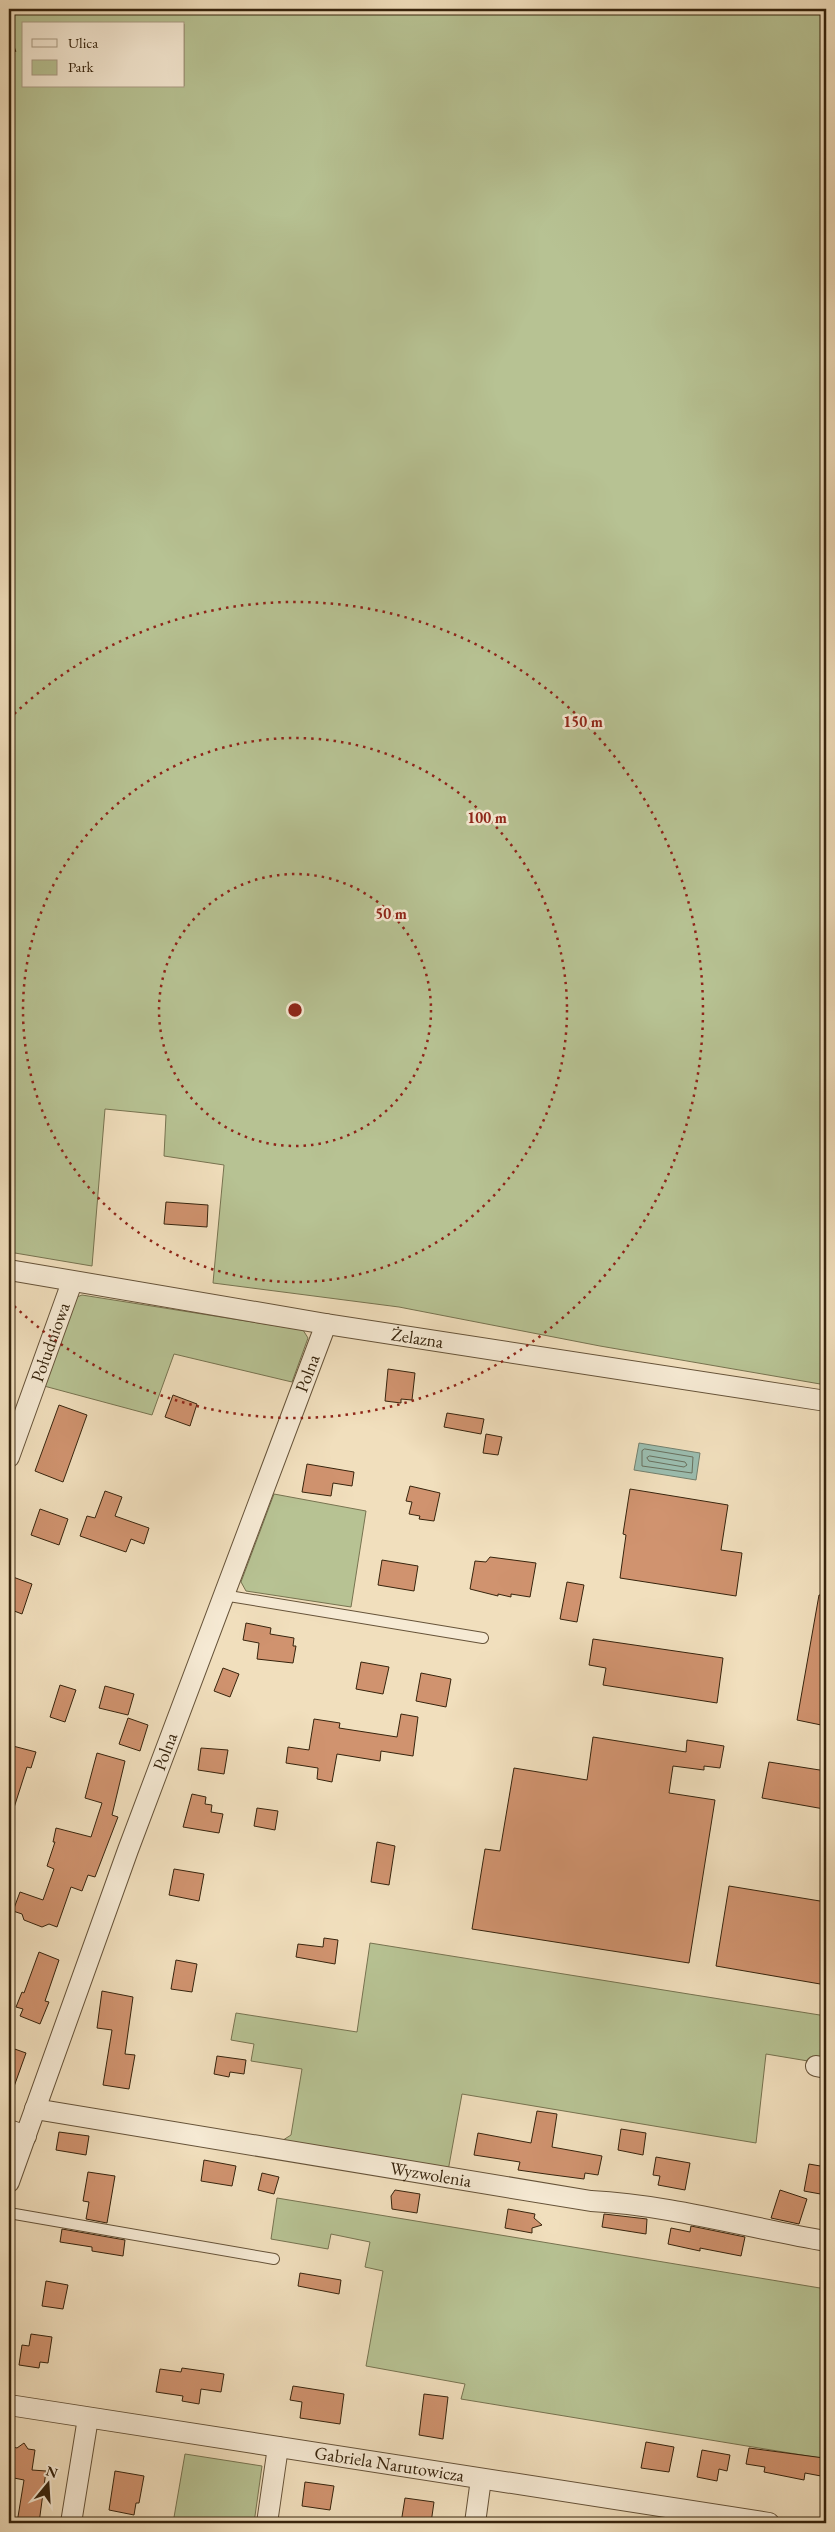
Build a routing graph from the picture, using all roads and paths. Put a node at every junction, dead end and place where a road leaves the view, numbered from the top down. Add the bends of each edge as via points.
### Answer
1 (9, 36) edge
2 (15, 52) dead end
3 (9, 1270) edge
4 (72, 1282) junction
5 (326, 1324) junction
6 (826, 1400) edge
7 (9, 1457) edge
8 (223, 1595) junction
9 (483, 1638) dead end
10 (35, 2109) junction
11 (17, 2133) edge
12 (9, 2182) edge
13 (9, 2213) edge
14 (826, 2241) edge
15 (274, 2259) dead end
16 (9, 2405) edge
17 (88, 2418) junction
18 (278, 2447) junction
19 (481, 2479) junction
20 (675, 2516) edge
21 (71, 2523) edge
22 (267, 2523) edge
23 (474, 2523) edge
24 (769, 2523) edge

1 - 2 path
3 - 4 street, Żelazna
4 - 5 street, Żelazna
4 - 7 street, Południowa
5 - 6 street, Żelazna
5 - 8 street, Polna
8 - 9 lane
8 - 10 street, Polna
10 - 11 street, Polna
10 - 14 street, Wyzwolenia via 582,2200 614,2202
11 - 12 street, Polna
13 - 15 lane
16 - 17 street, Gabriela Narutowicza
17 - 18 street, Gabriela Narutowicza
17 - 21 street
18 - 19 street, Gabriela Narutowicza
18 - 22 street
19 - 20 street, Gabriela Narutowicza
19 - 23 street
20 - 24 street, Gabriela Narutowicza

